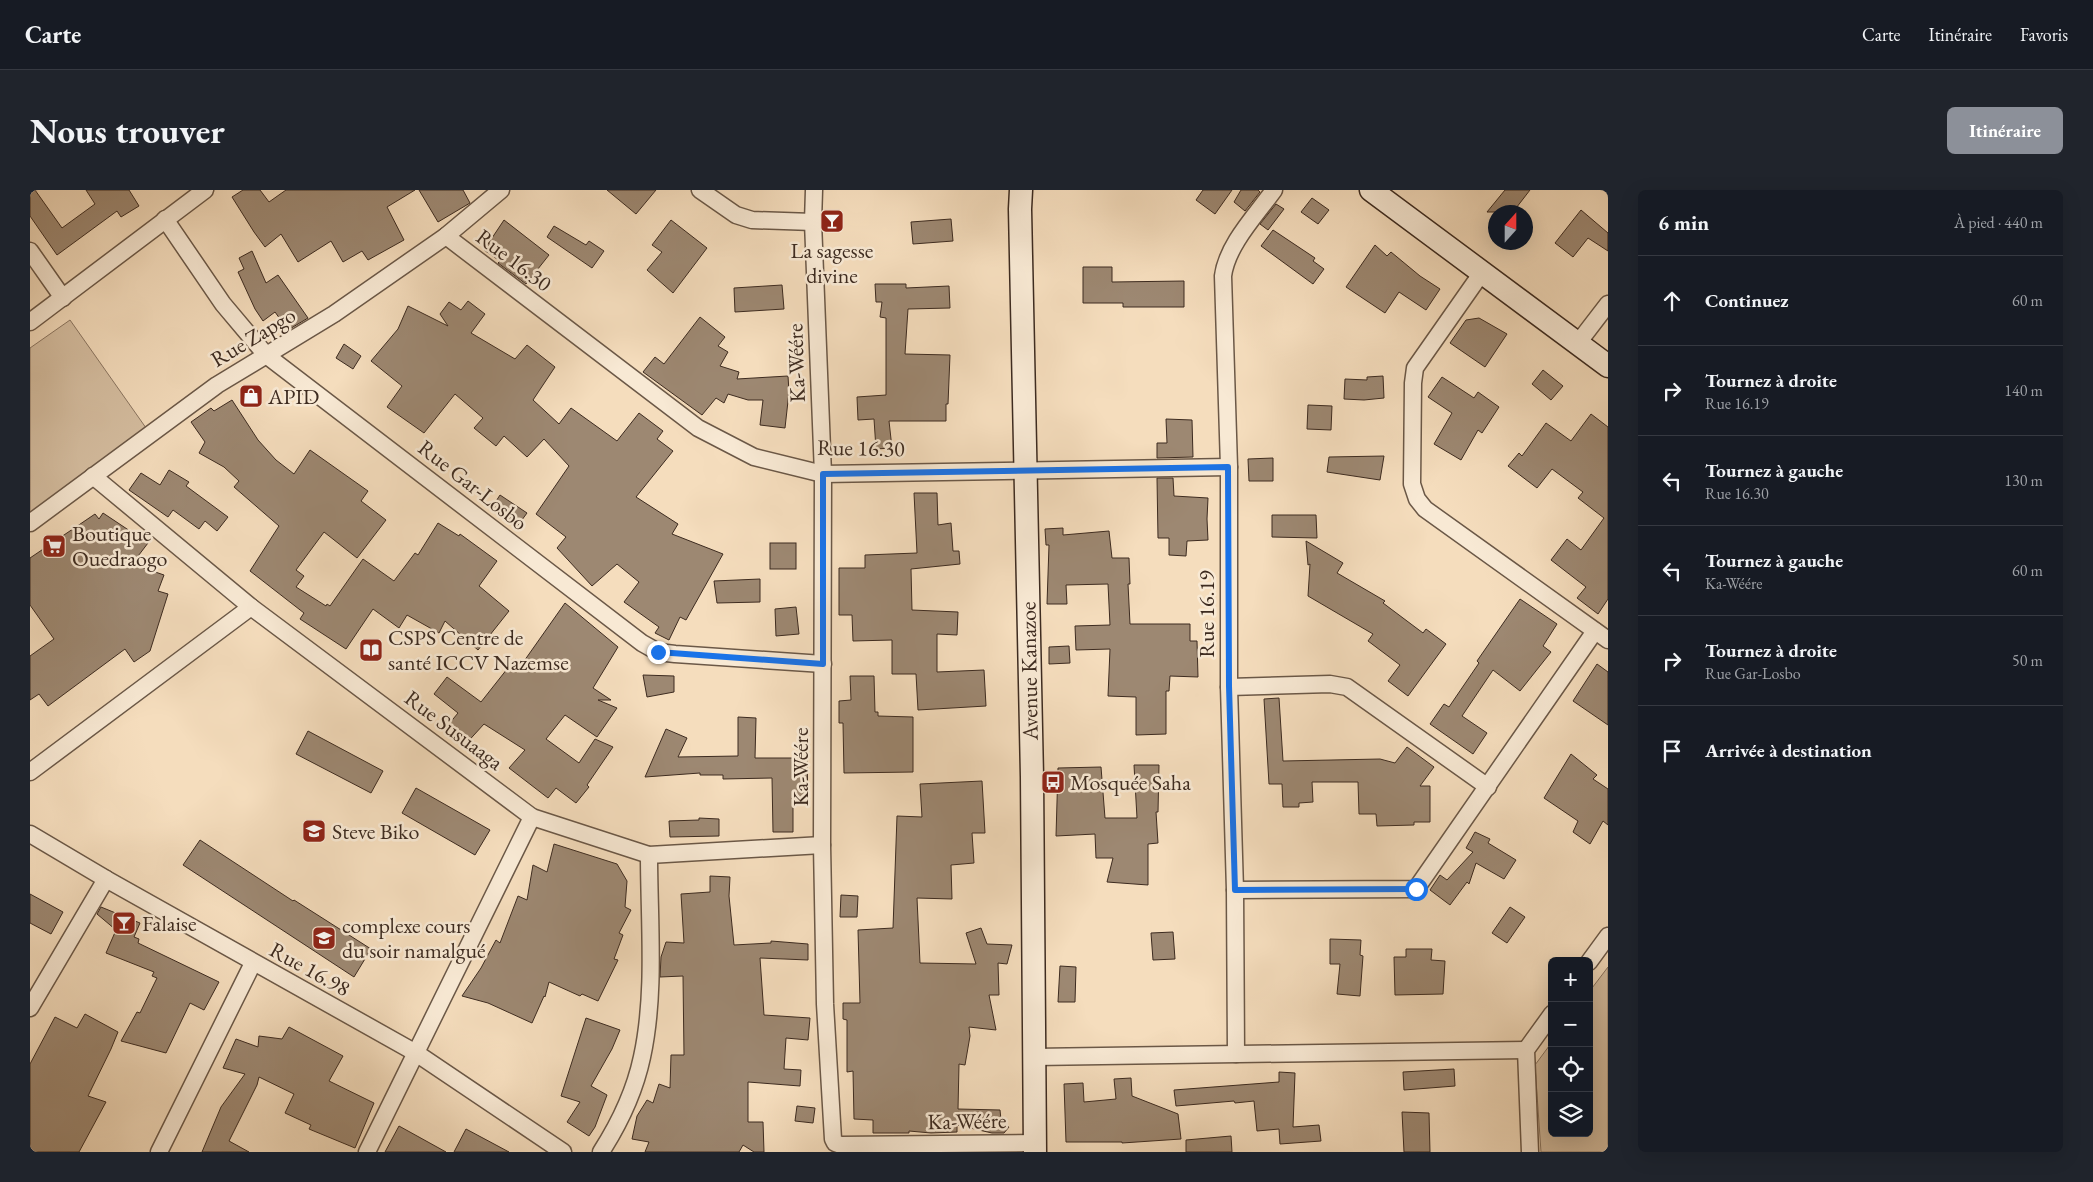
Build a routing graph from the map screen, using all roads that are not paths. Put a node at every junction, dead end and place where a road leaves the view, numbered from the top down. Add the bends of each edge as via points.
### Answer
1 (205, 190) edge
2 (500, 190) edge
3 (700, 190) edge
4 (814, 190) edge
5 (1021, 190) edge
6 (1274, 190) edge
7 (1371, 190) edge
8 (165, 219) junction
9 (813, 222) junction
10 (446, 236) junction
11 (30, 251) edge
12 (1483, 271) junction
13 (63, 298) junction
14 (1608, 304) edge
15 (30, 322) edge
16 (1578, 343) junction
17 (266, 355) junction
18 (1608, 366) edge
19 (1228, 467) junction
20 (1025, 470) junction
21 (823, 474) junction
22 (93, 476) junction
23 (30, 523) edge
24 (251, 607) junction
25 (1602, 636) edge
26 (823, 664) junction
27 (1229, 686) junction
28 (30, 772) edge
29 (1488, 788) junction
30 (532, 817) junction
31 (30, 834) edge
32 (822, 845) junction
33 (649, 855) junction
34 (106, 879) junction
35 (1235, 890) junction
36 (1608, 936) edge
37 (1593, 957) edge
38 (253, 963) junction
39 (30, 1008) edge
40 (1548, 1020) edge
41 (1526, 1050) junction
42 (416, 1053) junction
43 (1236, 1054) junction
44 (1034, 1058) junction
45 (1035, 1148) edge
46 (160, 1152) edge
47 (367, 1152) edge
48 (563, 1152) edge
49 (601, 1152) edge
50 (1530, 1152) edge

1 - 8 street
2 - 10 street, Rue Zapgo
3 - 9 street via 736,215 752,220
4 - 9 street, Ka-Wéére
5 - 20 street, Avenue Kanazoe
6 - 19 street, Rue 16.19 via 1225,262
7 - 12 street
8 - 13 street
8 - 17 street, Rue Gar-Losbo via 223,304
9 - 21 street, Ka-Wéére
10 - 17 street, Rue Zapgo via 334,314
10 - 21 street, Rue 16.30 via 698,428 754,457
11 - 13 street
12 - 16 street
12 - 25 street via 1415,368 1412,484 1425,509
13 - 15 street
14 - 16 street
16 - 18 street
17 - 22 street, Rue Zapgo via 217,385
17 - 26 street, Rue Gar-Losbo via 658,652
19 - 20 street, Rue 16.30
19 - 27 street, Rue 16.19
20 - 21 street, Rue 16.30
20 - 44 street, Avenue Kanazoe
21 - 26 street, Ka-Wéére
22 - 23 street, Rue Zapgo
22 - 24 street, Rue Susuaaga
24 - 28 street
24 - 30 street, Rue Susuaaga
25 - 29 street
26 - 32 street, Ka-Wéére
27 - 29 street via 1330,684 1347,687
27 - 35 street, Rue 16.19
29 - 35 street via 1416,889
30 - 33 street, Rue Susuaaga
30 - 42 street
31 - 34 street, Rue 16.98
32 - 33 street, Rue Susuaaga
32 - 45 street, Ka-Wéére via 825,1004 835,1143
33 - 49 street via 648,1018 643,1051 628,1099
34 - 38 street, Rue 16.98
34 - 39 street
35 - 43 street, Rue 16.19
36 - 37 street
38 - 42 street, Rue 16.98
38 - 46 street
40 - 41 street
41 - 43 street
41 - 50 street
42 - 47 street
42 - 48 street, Rue 16.98
43 - 44 street
44 - 45 street, Avenue Kanazoe

